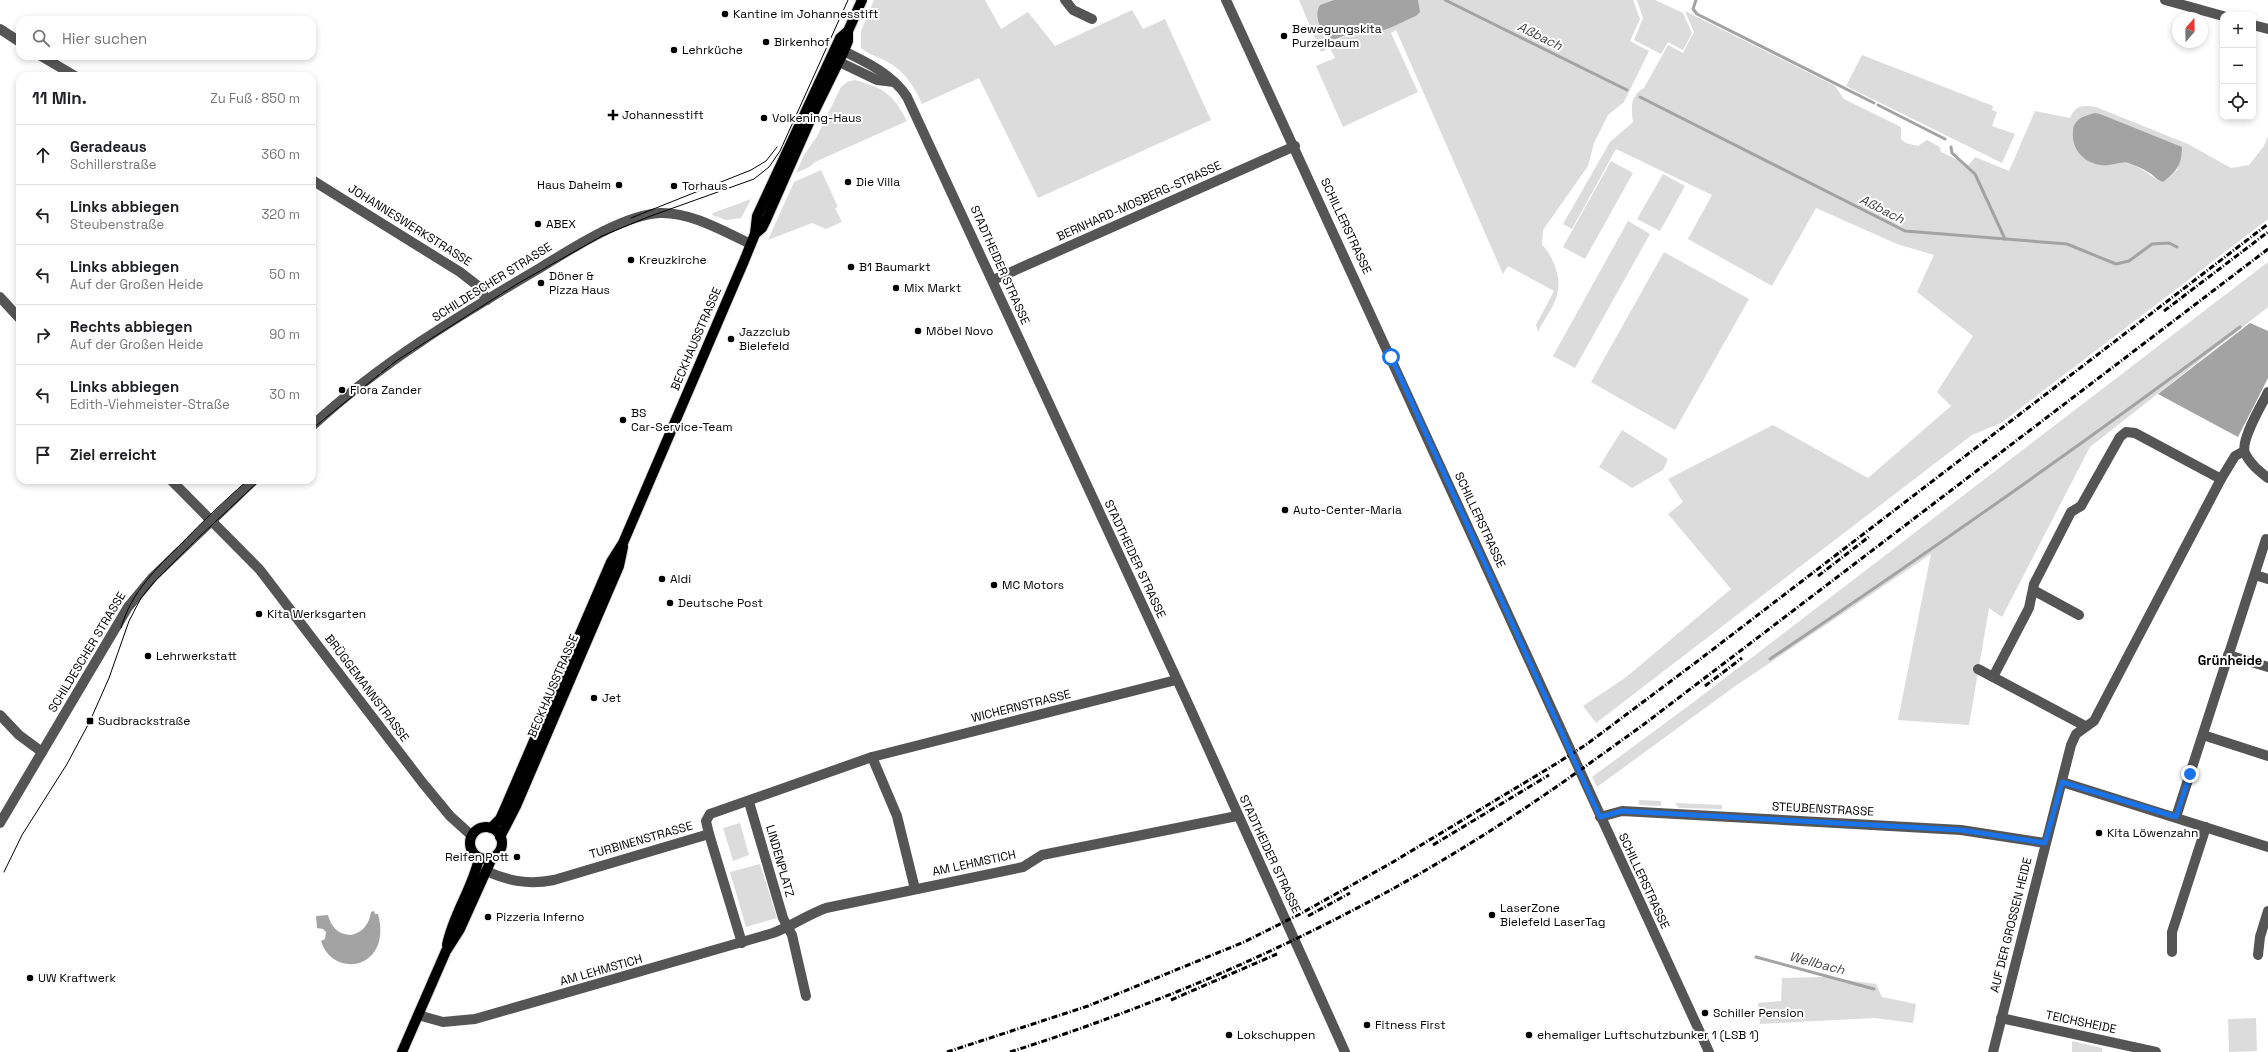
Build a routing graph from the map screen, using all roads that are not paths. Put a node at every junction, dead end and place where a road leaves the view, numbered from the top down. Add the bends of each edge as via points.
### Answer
1 (862, 0) edge
2 (1065, 0) edge
3 (1226, 0) edge
4 (2165, 0) edge
5 (2220, 15) edge
6 (1092, 19) dead end
7 (2256, 26) edge
8 (0, 29) edge
9 (2268, 29) edge
10 (16, 39) edge
11 (840, 49) junction
12 (48, 60) edge
13 (835, 60) junction
14 (68, 72) edge
15 (894, 82) junction
16 (1295, 146) junction
17 (316, 182) edge
18 (751, 244) junction
19 (992, 280) junction
20 (1, 299) edge
21 (488, 300) junction
22 (16, 315) edge
23 (2268, 392) edge
24 (316, 423) edge
25 (2244, 451) junction
26 (2268, 478) edge
27 (2221, 479) junction
28 (175, 484) edge
29 (250, 484) edge
30 (210, 520) junction
31 (2266, 540) dead end
32 (623, 543) junction
33 (2255, 575) junction
34 (2268, 579) edge
35 (2033, 590) junction
36 (2079, 615) dead end
37 (2228, 655) junction
38 (2268, 667) edge
39 (1978, 669) dead end
40 (1993, 677) junction
41 (1176, 680) junction
42 (0, 715) edge
43 (2085, 726) junction
44 (2203, 735) junction
45 (42, 752) junction
46 (2268, 756) edge
47 (872, 757) junction
48 (2062, 782) junction
49 (749, 802) junction
50 (1237, 816) junction
51 (1600, 817) junction
52 (2176, 817) junction
53 (0, 823) edge
54 (2206, 827) junction
55 (491, 828) junction
56 (709, 834) junction
57 (472, 835) junction
58 (500, 837) junction
59 (2045, 843) junction
60 (2268, 848) edge
61 (479, 858) junction
62 (492, 858) junction
63 (486, 871) junction
64 (915, 889) junction
65 (2268, 911) edge
66 (789, 927) junction
67 (742, 943) junction
68 (446, 951) junction
69 (2172, 952) dead end
70 (2258, 955) dead end
71 (806, 996) dead end
72 (418, 1015) junction
73 (2001, 1018) junction
74 (402, 1052) edge
75 (1345, 1052) edge
76 (1709, 1052) edge
77 (1993, 1052) edge
78 (2156, 1052) edge

1 - 11 main road, BECKHAUSSTRASSE via 848,31 848,41
2 - 6 street via 1073,10
3 - 16 street, SCHILLERSTRASSE
4 - 5 street
7 - 9 street
8 - 10 street
11 - 13 main road, BECKHAUSSTRASSE
11 - 15 street, STADTHEIDER STRASSE via 879,69
12 - 14 street
13 - 15 street via 877,80
13 - 18 main road, BECKHAUSSTRASSE via 757,216
15 - 19 street, STADTHEIDER STRASSE via 907,97
16 - 19 street, BERNHARD-MOSBERG-STRASSE
16 - 51 street, SCHILLERSTRASSE
17 - 21 street, JOHANNESWERKSTRASSE via 464,275 478,286
18 - 21 street, SCHILDESCHER STRASSE via 683,216 647,215 595,237
18 - 32 main road, BECKHAUSSTRASSE
19 - 41 street, STADTHEIDER STRASSE
20 - 22 street
21 - 24 street, SCHILDESCHER STRASSE via 395,359
23 - 25 street via 2246,437
25 - 26 street via 2253,466
25 - 27 street, AUF DER GROSSEN HEIDE via 2235,456
27 - 35 street via 2135,433 2126,432 2120,437 2081,506 2071,512
27 - 43 street, AUF DER GROSSEN HEIDE via 2094,721
28 - 30 street, BRÜGGEMANNSTRASSE
29 - 30 street, SCHILDESCHER STRASSE
30 - 45 street, SCHILDESCHER STRASSE via 145,586 128,607
30 - 57 street, BRÜGGEMANNSTRASSE via 260,570 422,782 454,820
31 - 33 street
32 - 55 main road, BECKHAUSSTRASSE via 611,562 500,819
32 - 58 main road, BECKHAUSSTRASSE via 619,566 516,806
33 - 34 street
33 - 37 street
35 - 36 street
35 - 40 street via 2029,608
37 - 38 street
37 - 44 street
39 - 40 street
40 - 43 street
41 - 47 street, WICHERNSTRASSE
41 - 50 street, STADTHEIDER STRASSE
42 - 45 street via 19,735
43 - 48 street, AUF DER GROSSEN HEIDE via 2076,734 2071,745
44 - 46 street
44 - 52 street
45 - 53 street, SCHILDESCHER STRASSE
47 - 49 street, TURBINENSTRASSE
47 - 64 street via 897,816
48 - 52 street
48 - 59 street, AUF DER GROSSEN HEIDE
49 - 56 street, TURBINENSTRASSE via 710,814 706,822
49 - 66 street, LINDENPLATZ via 783,918
50 - 64 street, AM LEHMSTICH via 1042,855 1023,867
50 - 75 street, STADTHEIDER STRASSE via 1301,951
51 - 59 street, STEUBENSTRASSE via 1622,811 1927,828 1980,832
51 - 76 street, SCHILLERSTRASSE
52 - 54 street
54 - 60 street
54 - 69 street via 2172,932
55 - 57 main road via 479,828
55 - 58 main road
56 - 63 street, TURBINENSTRASSE via 543,882 520,882
56 - 67 street
57 - 61 main road via 470,846
58 - 62 main road via 500,850
59 - 73 street, AUF DER GROSSEN HEIDE
61 - 62 main road
61 - 68 main road via 473,879 452,926
62 - 63 main road
63 - 68 main road via 460,929
64 - 66 street, AM LEHMSTICH via 826,908 806,915
65 - 70 street via 2260,937
66 - 67 street, AM LEHMSTICH
66 - 71 street
67 - 72 street, AM LEHMSTICH via 475,1019 443,1022
68 - 72 main road
72 - 74 main road
73 - 77 street, AUF DER GROSSEN HEIDE
73 - 78 street, TEICHSHEIDE

